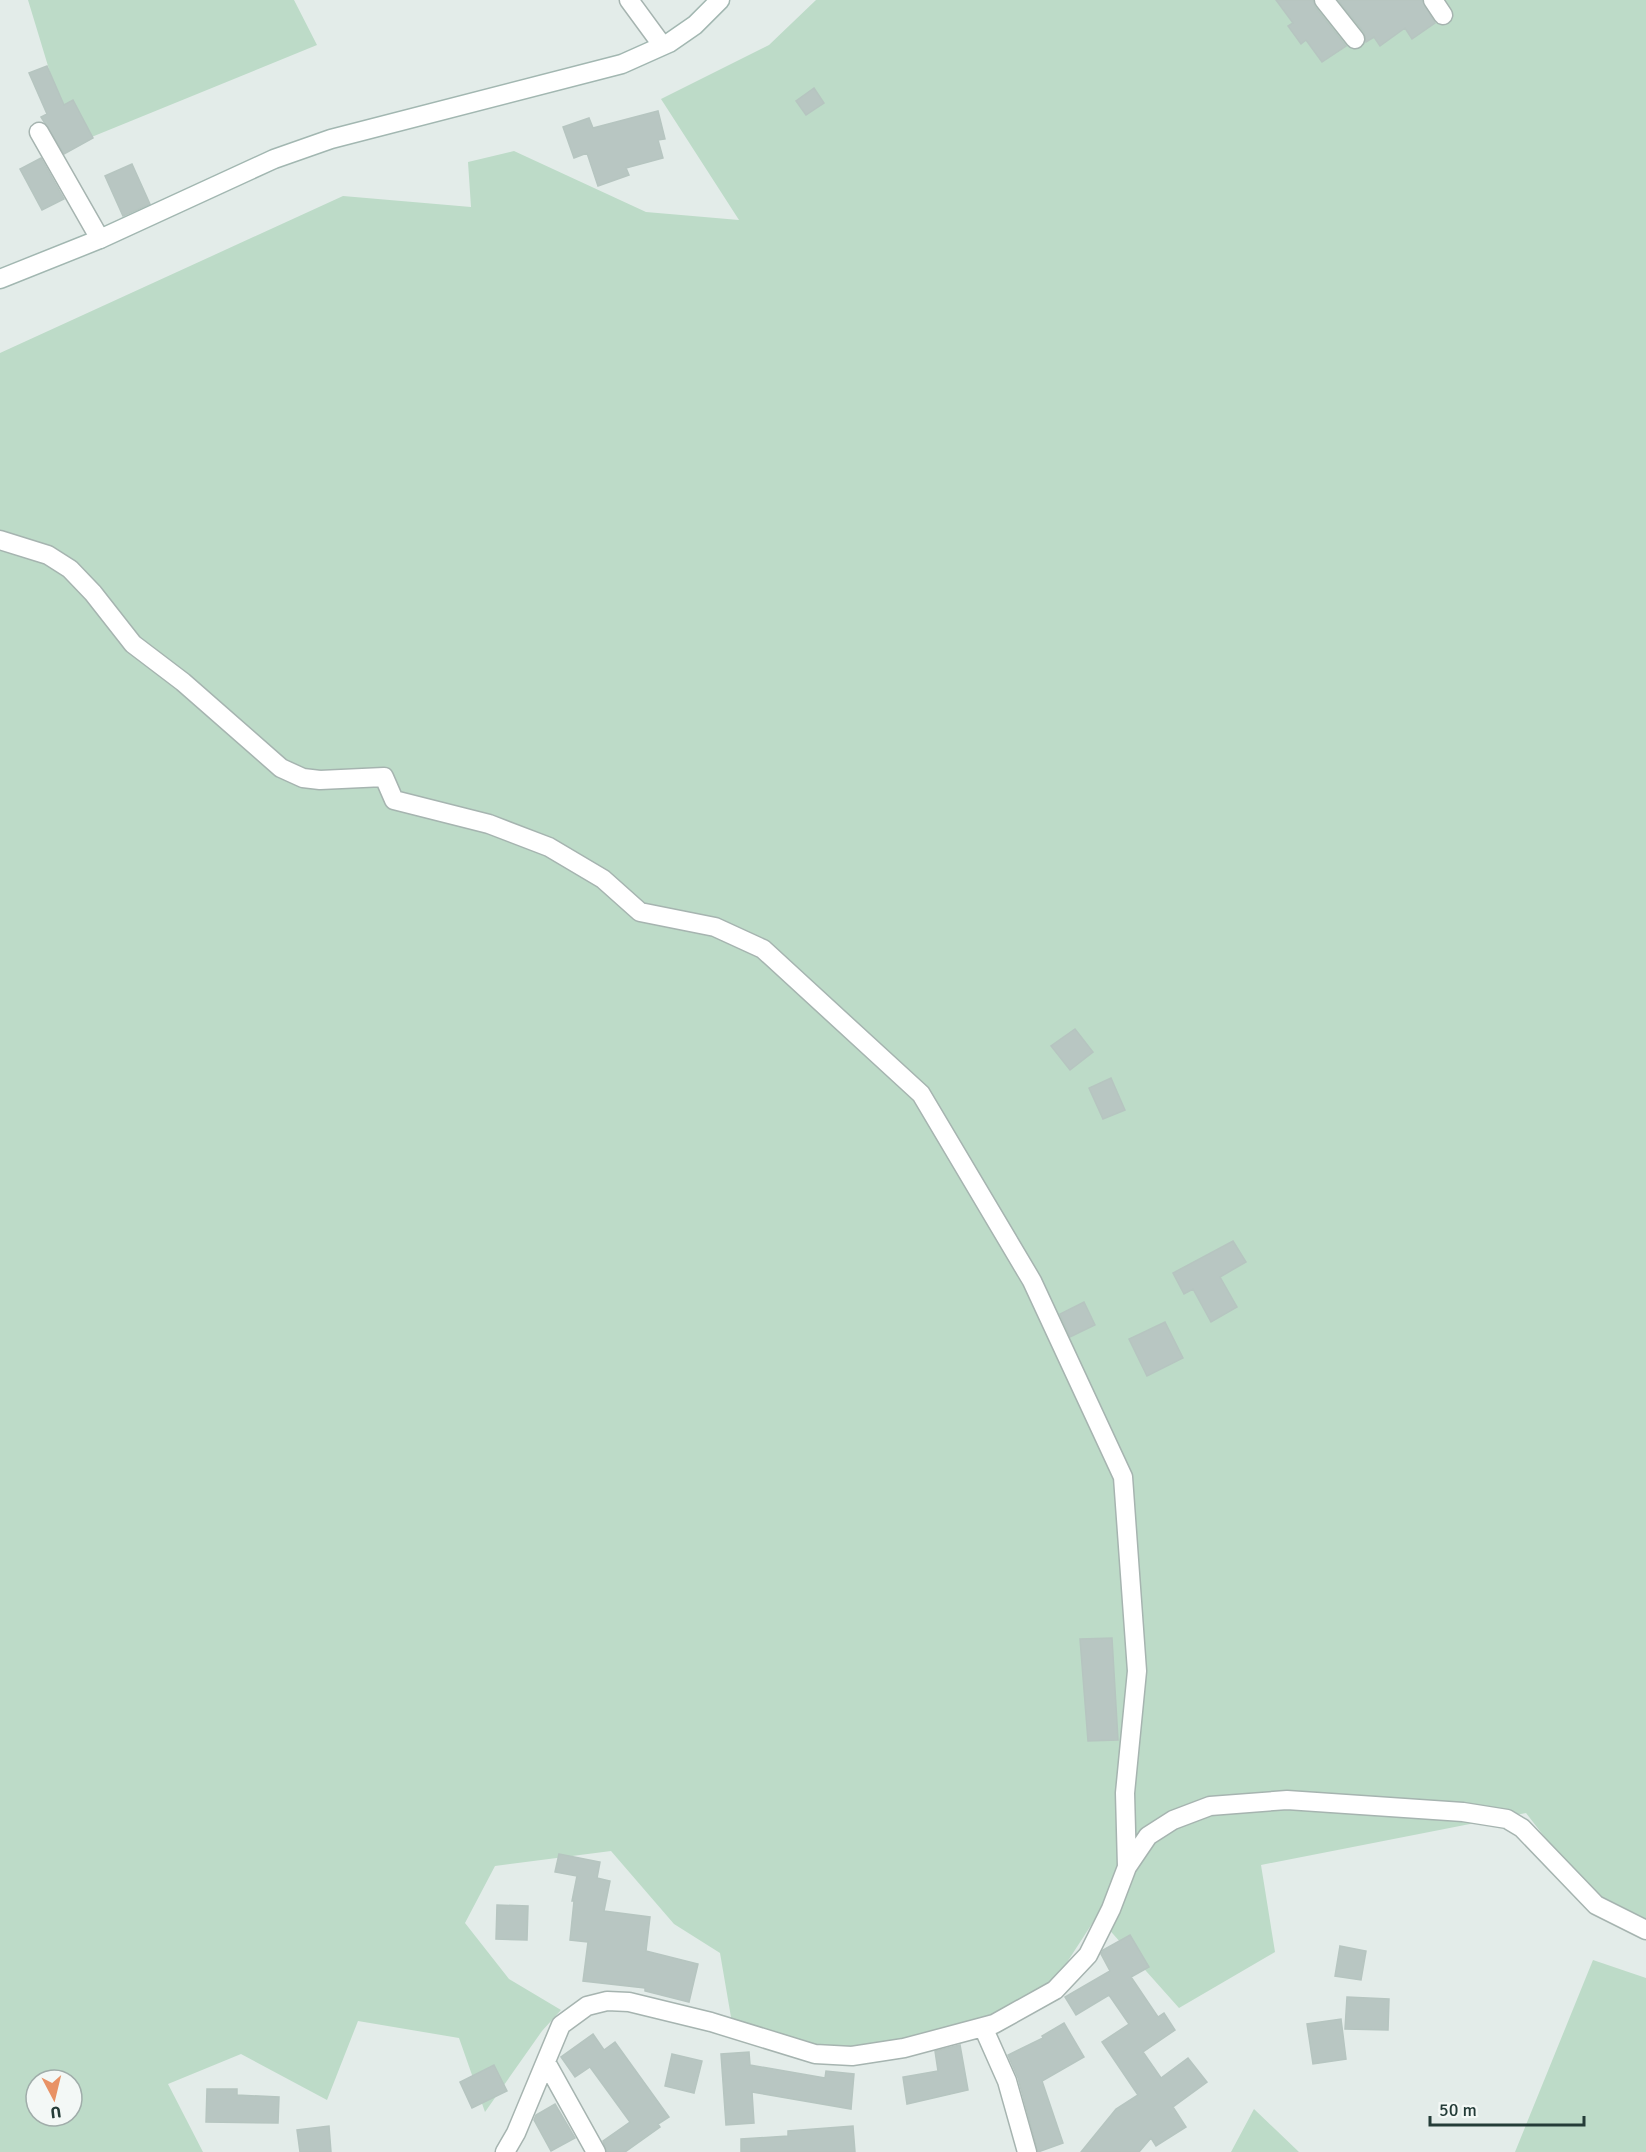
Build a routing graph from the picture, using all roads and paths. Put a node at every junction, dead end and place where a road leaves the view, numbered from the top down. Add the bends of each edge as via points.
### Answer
1 (629, 0) edge
2 (720, 0) edge
3 (1324, 0) edge
4 (1355, 39) dead end
5 (662, 45) junction
6 (39, 132) dead end
7 (100, 239) junction
8 (0, 279) edge
9 (0, 540) edge
10 (1127, 1867) junction
11 (1646, 1930) edge
12 (983, 2027) junction
13 (546, 2062) junction
14 (505, 2152) edge
15 (596, 2152) edge
16 (1027, 2152) edge

1 - 5 street
2 - 5 street via 695,25
3 - 4 street
5 - 7 street via 622,64 574,78 331,139 204,189
6 - 7 street
7 - 8 street
9 - 10 street via 48,555 70,568 133,644 281,768 303,778 320,780 384,777 394,800 489,824 549,847 603,879 640,912 715,927 763,948 921,1094 1032,1281 1123,1477 1137,1671 1125,1793
10 - 11 street via 1148,1836 1173,1820 1210,1806 1287,1800 1486,1814 1522,1828 1596,1905
10 - 12 street via 1088,1955 1054,1990
12 - 13 street via 904,2048 852,2056 815,2054 711,2022 629,2002 607,2001 587,2006 561,2025
12 - 16 street via 1007,2082
13 - 14 street
13 - 15 street

